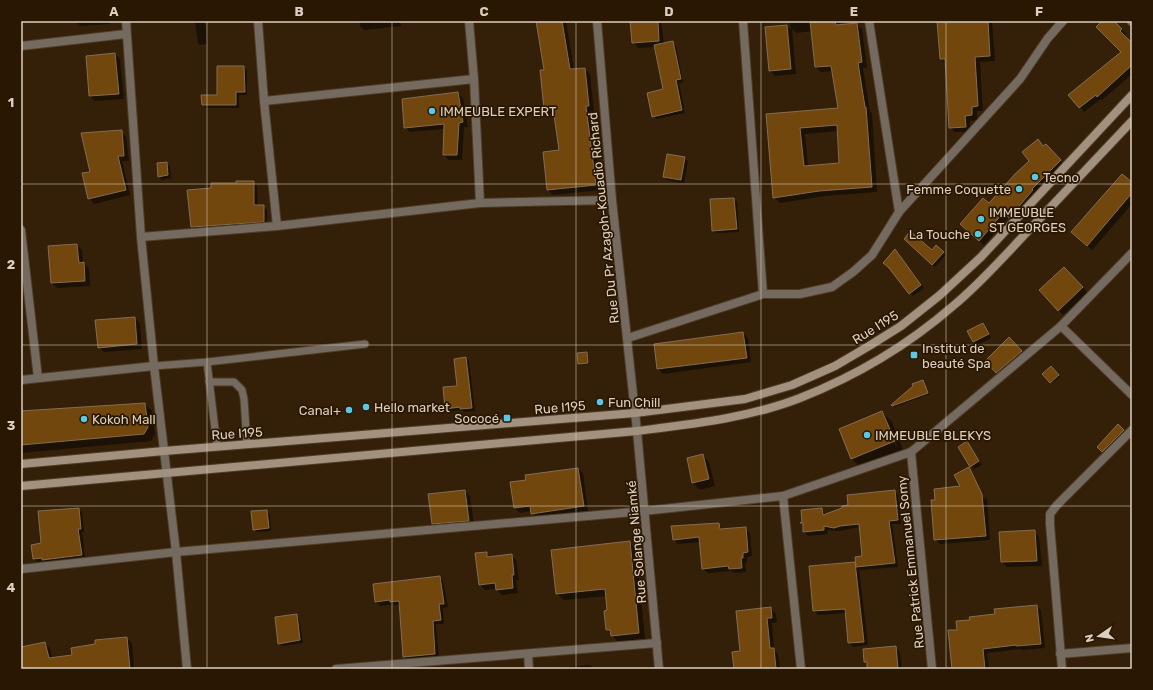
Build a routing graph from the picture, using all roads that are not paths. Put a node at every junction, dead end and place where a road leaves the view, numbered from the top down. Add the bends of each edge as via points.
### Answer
1 (126, 21) edge
2 (258, 21) edge
3 (469, 21) edge
4 (597, 21) edge
5 (743, 21) edge
6 (868, 21) edge
7 (1063, 21) edge
8 (126, 34) junction
9 (21, 46) edge
10 (474, 79) junction
11 (1132, 95) edge
12 (264, 101) junction
13 (1132, 121) edge
14 (612, 200) junction
15 (480, 203) junction
16 (899, 212) junction
17 (277, 226) junction
18 (21, 230) edge
19 (141, 237) junction
20 (1132, 253) edge
21 (762, 294) junction
22 (1060, 326) junction
23 (628, 338) junction
24 (365, 344) dead end
25 (207, 362) junction
26 (154, 366) junction
27 (38, 378) junction
28 (21, 380) edge
29 (209, 382) junction
30 (1132, 394) edge
31 (635, 413) junction
32 (1132, 430) edge
33 (637, 431) junction
34 (247, 444) junction
35 (217, 446) junction
36 (164, 450) junction
37 (911, 452) junction
38 (21, 464) edge
39 (167, 474) junction
40 (21, 486) edge
41 (783, 496) junction
42 (644, 511) junction
43 (176, 552) junction
44 (21, 569) edge
45 (657, 643) junction
46 (1132, 648) edge
47 (528, 654) junction
48 (1060, 654) junction
49 (187, 669) edge
50 (336, 669) edge
51 (529, 669) edge
52 (659, 669) edge
53 (801, 669) edge
54 (932, 669) edge
55 (1062, 669) edge

1 - 8 street
2 - 12 street
3 - 10 street
4 - 14 street, Rue Du Pr Azagoh-Kouadio Richard
5 - 21 street
6 - 16 street
7 - 16 street via 1020,79
8 - 9 street
8 - 19 street
10 - 12 street
10 - 15 street
11 - 31 main road, Rue I195 via 981,256 902,326 835,366 792,385 745,399
12 - 17 street
13 - 33 main road via 954,306 880,358 845,379 799,398 757,411
14 - 15 street
14 - 23 street, Rue Du Pr Azagoh-Kouadio Richard
15 - 17 street
16 - 21 street via 872,255 832,286 800,294
17 - 19 street
18 - 27 street
19 - 26 street
20 - 22 street
21 - 23 street
22 - 30 street
22 - 37 street
23 - 31 street, Rue Du Pr Azagoh-Kouadio Richard
24 - 25 lane
25 - 26 lane
25 - 29 lane
26 - 27 street
26 - 36 street
27 - 28 street
29 - 34 lane via 234,382 242,390
29 - 35 lane
31 - 33 street, Rue Solange Niamké
31 - 34 main road, Rue I195
32 - 48 street via 1050,514
33 - 39 main road
33 - 42 street, Rue Solange Niamké
34 - 35 main road, Rue I195
35 - 36 main road, Rue I195
36 - 38 main road, Rue I195
36 - 39 street
37 - 41 street
37 - 54 street, Rue Patrick Emmanuel Somy
39 - 40 main road
39 - 43 street
41 - 42 street
41 - 53 street
42 - 43 street
42 - 45 street, Rue Solange Niamké
43 - 44 street
43 - 49 street
45 - 47 street
45 - 52 street, Rue Solange Niamké
46 - 48 street
47 - 50 street
47 - 51 street
48 - 55 street

